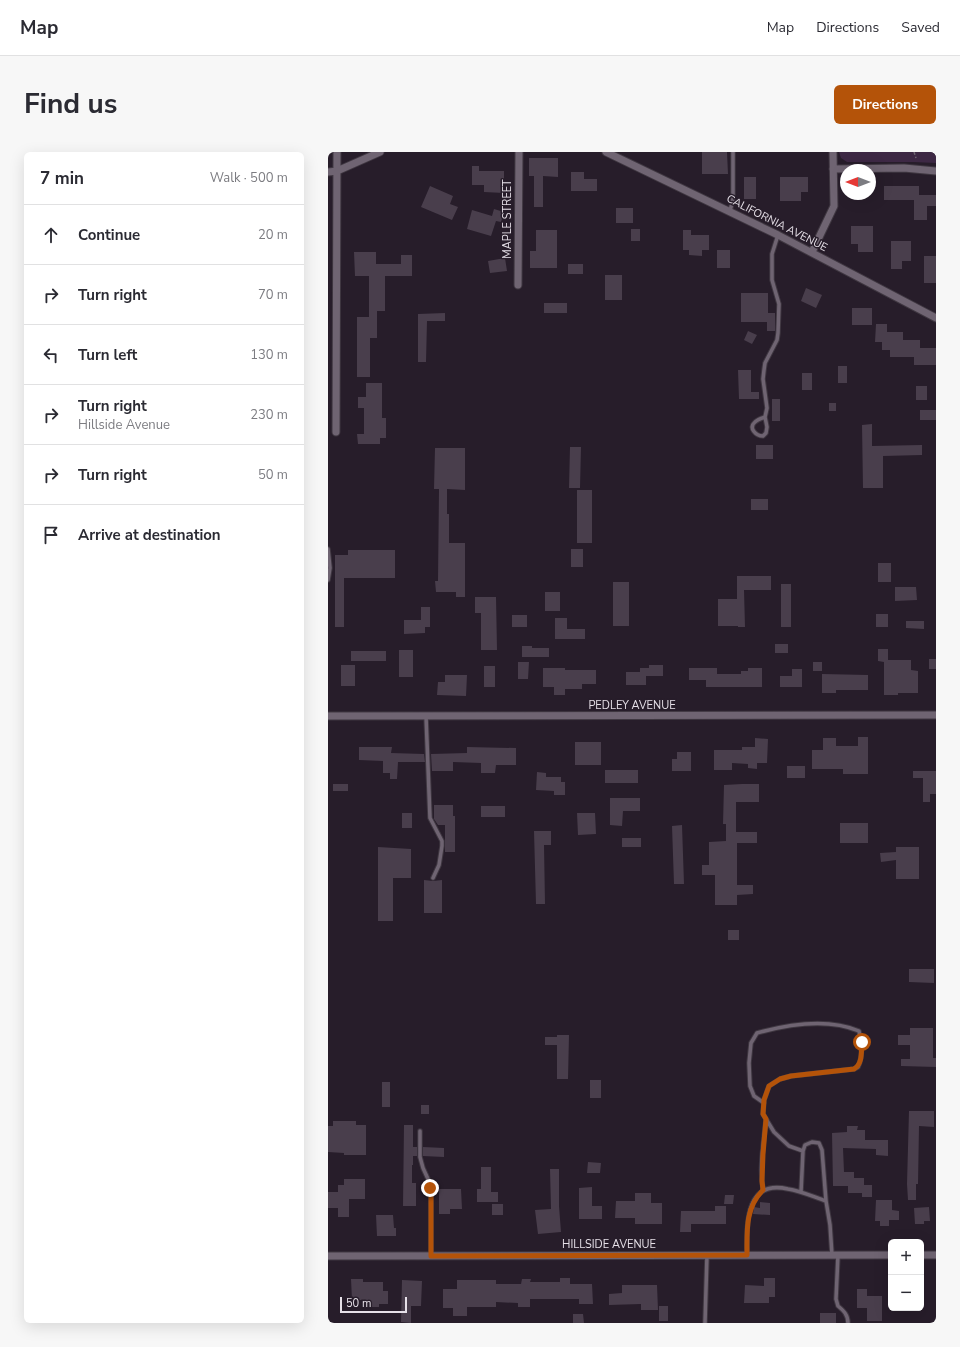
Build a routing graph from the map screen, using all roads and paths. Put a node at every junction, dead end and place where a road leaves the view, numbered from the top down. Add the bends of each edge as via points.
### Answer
1 (337, 152) edge
2 (380, 152) edge
3 (519, 152) edge
4 (606, 152) edge
5 (733, 152) edge
6 (833, 152) edge
7 (914, 152) edge
8 (916, 158) dead end
9 (833, 169) junction
10 (337, 171) junction
11 (936, 171) edge
12 (328, 172) edge
13 (730, 211) junction
14 (778, 235) junction
15 (812, 252) junction
16 (518, 285) dead end
17 (936, 318) edge
18 (765, 417) junction
19 (336, 432) dead end
20 (328, 549) edge
21 (328, 580) edge
22 (936, 715) edge
23 (328, 716) edge
24 (426, 716) junction
25 (433, 878) dead end
26 (764, 1103) junction
27 (766, 1119) junction
28 (420, 1131) dead end
29 (803, 1151) junction
30 (763, 1190) junction
31 (801, 1192) junction
32 (826, 1201) junction
33 (707, 1255) junction
34 (747, 1255) junction
35 (835, 1255) junction
36 (888, 1255) edge
37 (924, 1255) edge
38 (936, 1255) edge
39 (328, 1256) edge
40 (431, 1256) junction
41 (704, 1323) edge
42 (848, 1323) edge

1 - 10 street
2 - 10 street
3 - 16 street, MAPLE STREET
4 - 13 street, CALIFORNIA AVENUE
5 - 13 lane via 733,200
6 - 9 street
7 - 8 path
9 - 11 street via 904,168
9 - 15 street via 834,206
10 - 12 street
10 - 19 street
13 - 14 street, CALIFORNIA AVENUE
14 - 15 street, CALIFORNIA AVENUE
14 - 18 lane via 772,254 772,280 779,304 778,333 765,363
15 - 17 street, CALIFORNIA AVENUE
18 - 18 lane via 753,426 758,436 766,433
20 - 21 lane
22 - 24 street, PEDLEY AVENUE
23 - 24 street, PEDLEY AVENUE
24 - 25 lane via 430,818 442,841 439,865
26 - 26 lane via 769,1086 780,1079 858,1067 861,1061 862,1042 859,1031 848,1026 823,1024 777,1027 757,1033 750,1043 750,1086 754,1096
26 - 27 lane via 763,1114
27 - 29 lane via 774,1132 789,1146
27 - 30 lane
28 - 40 lane via 420,1157 431,1196
29 - 31 lane
29 - 32 lane via 805,1145 819,1143 822,1150
30 - 31 lane via 771,1187
30 - 34 lane via 752,1203 750,1211
31 - 32 lane
32 - 35 lane
33 - 34 street, HILLSIDE AVENUE
33 - 40 street, HILLSIDE AVENUE
33 - 41 lane
34 - 35 street, HILLSIDE AVENUE
35 - 36 street, HILLSIDE AVENUE
35 - 42 lane via 836,1299 838,1306 848,1318
37 - 38 street
39 - 40 street, HILLSIDE AVENUE

